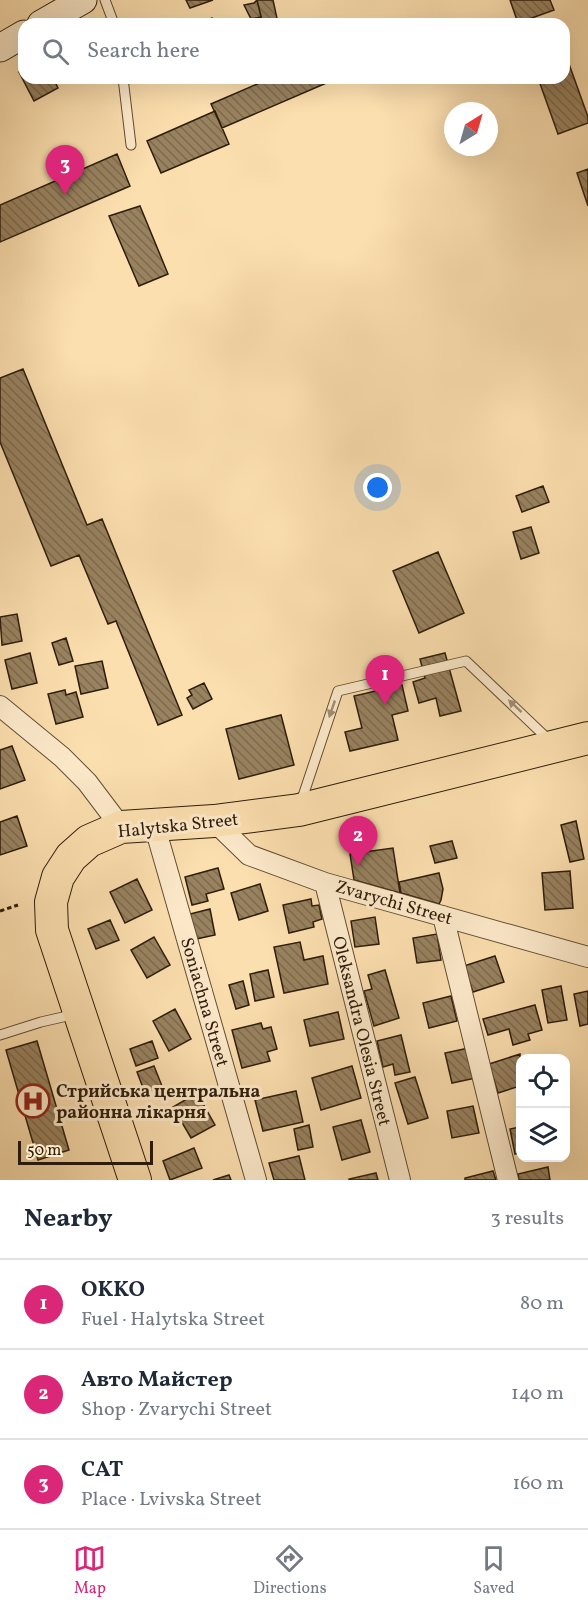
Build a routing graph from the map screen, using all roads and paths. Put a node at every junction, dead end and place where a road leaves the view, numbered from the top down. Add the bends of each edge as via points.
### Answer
1 (83, 0) edge
2 (105, 0) edge
3 (52, 18) edge
4 (112, 18) edge
5 (18, 38) edge
6 (0, 48) edge
7 (124, 84) edge
8 (131, 145) dead end
9 (0, 706) edge
10 (8, 724) edge
11 (588, 738) edge
12 (556, 747) junction
13 (299, 810) junction
14 (214, 821) junction
15 (154, 824) junction
16 (121, 827) junction
17 (325, 883) junction
18 (18, 905) dead end
19 (0, 911) edge
20 (443, 916) junction
21 (588, 957) edge
22 (80, 1013) junction
23 (0, 1035) edge
24 (135, 1180) edge
25 (256, 1180) edge
26 (399, 1180) edge
27 (508, 1180) edge

1 - 3 main road
2 - 4 lane
5 - 6 main road
7 - 8 lane
9 - 10 street
10 - 16 street via 62,757 87,782
11 - 12 highway, Halytska Street
12 - 13 highway, Halytska Street
12 -> 13 lane via 466,661 338,691
13 - 14 highway, Halytska Street
14 - 15 highway, Halytska Street
14 - 17 street, Zvarychi Street via 249,855
15 - 16 highway, Halytska Street
15 - 25 street, Soniachna Street
16 - 22 highway, Halytska Street via 89,841 71,857 58,877 51,902 52,930
17 - 20 street, Zvarychi Street
17 - 26 street, Oleksandra Olesia Street
18 - 19 path
20 - 21 street, Zvarychi Street
20 - 27 street
22 - 23 lane
22 - 24 highway, Halytska Street

